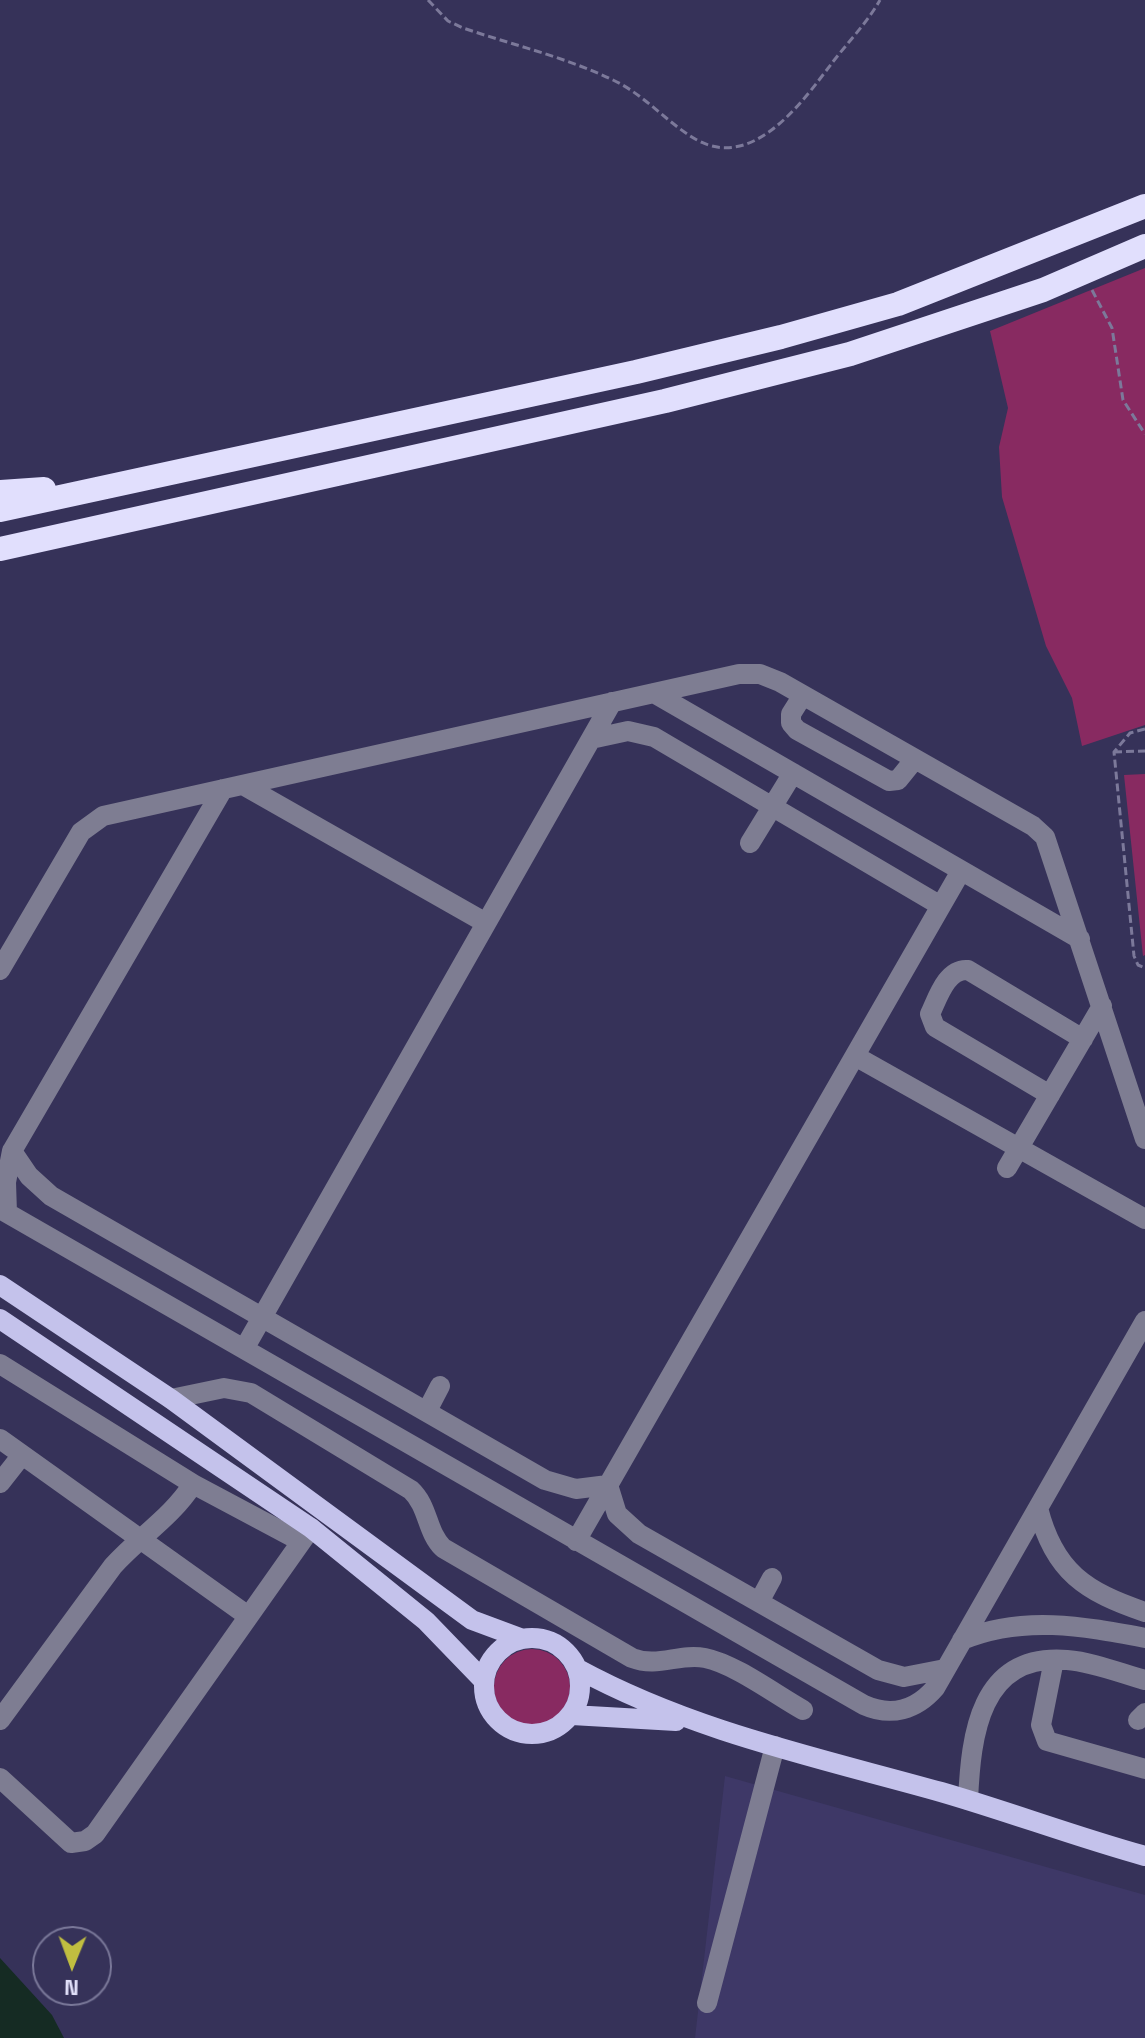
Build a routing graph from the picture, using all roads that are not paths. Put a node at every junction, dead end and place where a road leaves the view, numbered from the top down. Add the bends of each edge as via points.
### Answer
1 (1145, 206) edge
2 (1145, 246) edge
3 (0, 492) edge
4 (74, 493) junction
5 (0, 510) edge
6 (7, 549) edge
7 (654, 693) junction
8 (803, 695) junction
9 (612, 702) junction
10 (591, 739) junction
11 (915, 759) junction
12 (793, 773) junction
13 (233, 787) junction
14 (772, 807) junction
15 (750, 843) dead end
16 (961, 871) junction
17 (941, 906) junction
18 (486, 923) junction
19 (1080, 939) junction
20 (0, 970) edge
21 (1102, 1006) junction
22 (1083, 1039) junction
23 (855, 1056) junction
24 (1050, 1095) junction
25 (1145, 1139) edge
26 (1019, 1149) junction
27 (12, 1151) junction
28 (1007, 1168) dead end
29 (4, 1211) edge
30 (1145, 1219) edge
31 (0, 1285) edge
32 (262, 1316) junction
33 (0, 1319) edge
34 (1145, 1321) edge
35 (244, 1349) junction
36 (0, 1364) edge
37 (440, 1386) dead end
38 (171, 1399) junction
39 (427, 1411) junction
40 (0, 1439) edge
41 (22, 1455) junction
42 (0, 1483) edge
43 (193, 1484) junction
44 (608, 1485) junction
45 (1038, 1508) junction
46 (305, 1534) junction
47 (142, 1538) junction
48 (576, 1541) junction
49 (772, 1578) dead end
50 (759, 1602) junction
51 (1145, 1612) edge
52 (248, 1616) junction
53 (1145, 1638) edge
54 (523, 1639) junction
55 (962, 1640) junction
56 (1054, 1660) junction
57 (578, 1669) junction
58 (945, 1669) junction
59 (1145, 1680) edge
60 (484, 1681) junction
61 (803, 1710) dead end
62 (572, 1715) junction
63 (0, 1720) edge
64 (692, 1723) junction
65 (775, 1746) junction
66 (1145, 1769) edge
67 (0, 1778) edge
68 (968, 1800) junction
69 (1145, 1856) edge
70 (707, 2003) dead end

1 - 4 highway via 898,304 781,337
2 - 6 highway via 940,325 757,378
3 - 4 highway via 48,488
4 - 5 highway
7 - 8 street via 750,673
7 - 9 street
7 - 12 street
8 - 11 street
8 - 11 street via 791,714 797,730 889,781 898,780
9 - 10 street
9 - 13 street
10 - 14 street via 628,731 654,737
10 - 18 street
11 - 19 street via 1039,831 1049,844
12 - 14 street
12 - 16 street
13 - 18 street
13 - 20 street via 103,816 87,825
13 - 27 street
14 - 15 street
14 - 17 street
16 - 17 street
16 - 19 street
17 - 23 street
18 - 32 street
19 - 21 street
21 - 22 street
21 - 25 street
22 - 24 street
22 - 24 street via 968,970 950,976 932,1010 932,1023
23 - 26 street
23 - 44 street
24 - 26 street
26 - 28 street
26 - 30 street
27 - 29 street
27 - 32 street via 51,1196
29 - 35 street
31 - 38 main road
32 - 35 street
32 - 39 street
33 - 46 main road
34 - 45 street
35 - 48 street
36 - 43 street
37 - 39 street
38 - 54 main road via 472,1620
38 - 61 street via 224,1388 251,1393 411,1490 443,1548 619,1651 650,1663 686,1657 717,1662
39 - 44 street via 560,1486
40 - 41 street
41 - 42 street
41 - 47 street
43 - 46 street
43 - 47 street via 176,1510
44 - 48 street
44 - 50 street via 610,1500 626,1525
45 - 51 street via 1050,1545 1074,1577 1104,1598
45 - 55 street
46 - 52 street
46 - 60 main road via 426,1621
47 - 52 street
47 - 63 street via 113,1566
48 - 58 street via 873,1709 902,1710 921,1702
49 - 50 street
50 - 58 street via 891,1675 919,1677
52 - 67 street via 85,1841 71,1843
53 - 55 street via 1046,1623 1003,1626
54 - 57 main road via 552,1642
54 - 60 main road via 492,1658
55 - 58 street
56 - 59 street
56 - 66 street via 1041,1725 1047,1741
56 - 68 street via 1013,1673 984,1705 971,1749
57 - 62 main road via 581,1692
57 - 64 main road
60 - 62 main road via 491,1712 515,1732 546,1733
62 - 64 main road
64 - 65 main road
65 - 68 main road
65 - 70 street
68 - 69 main road

